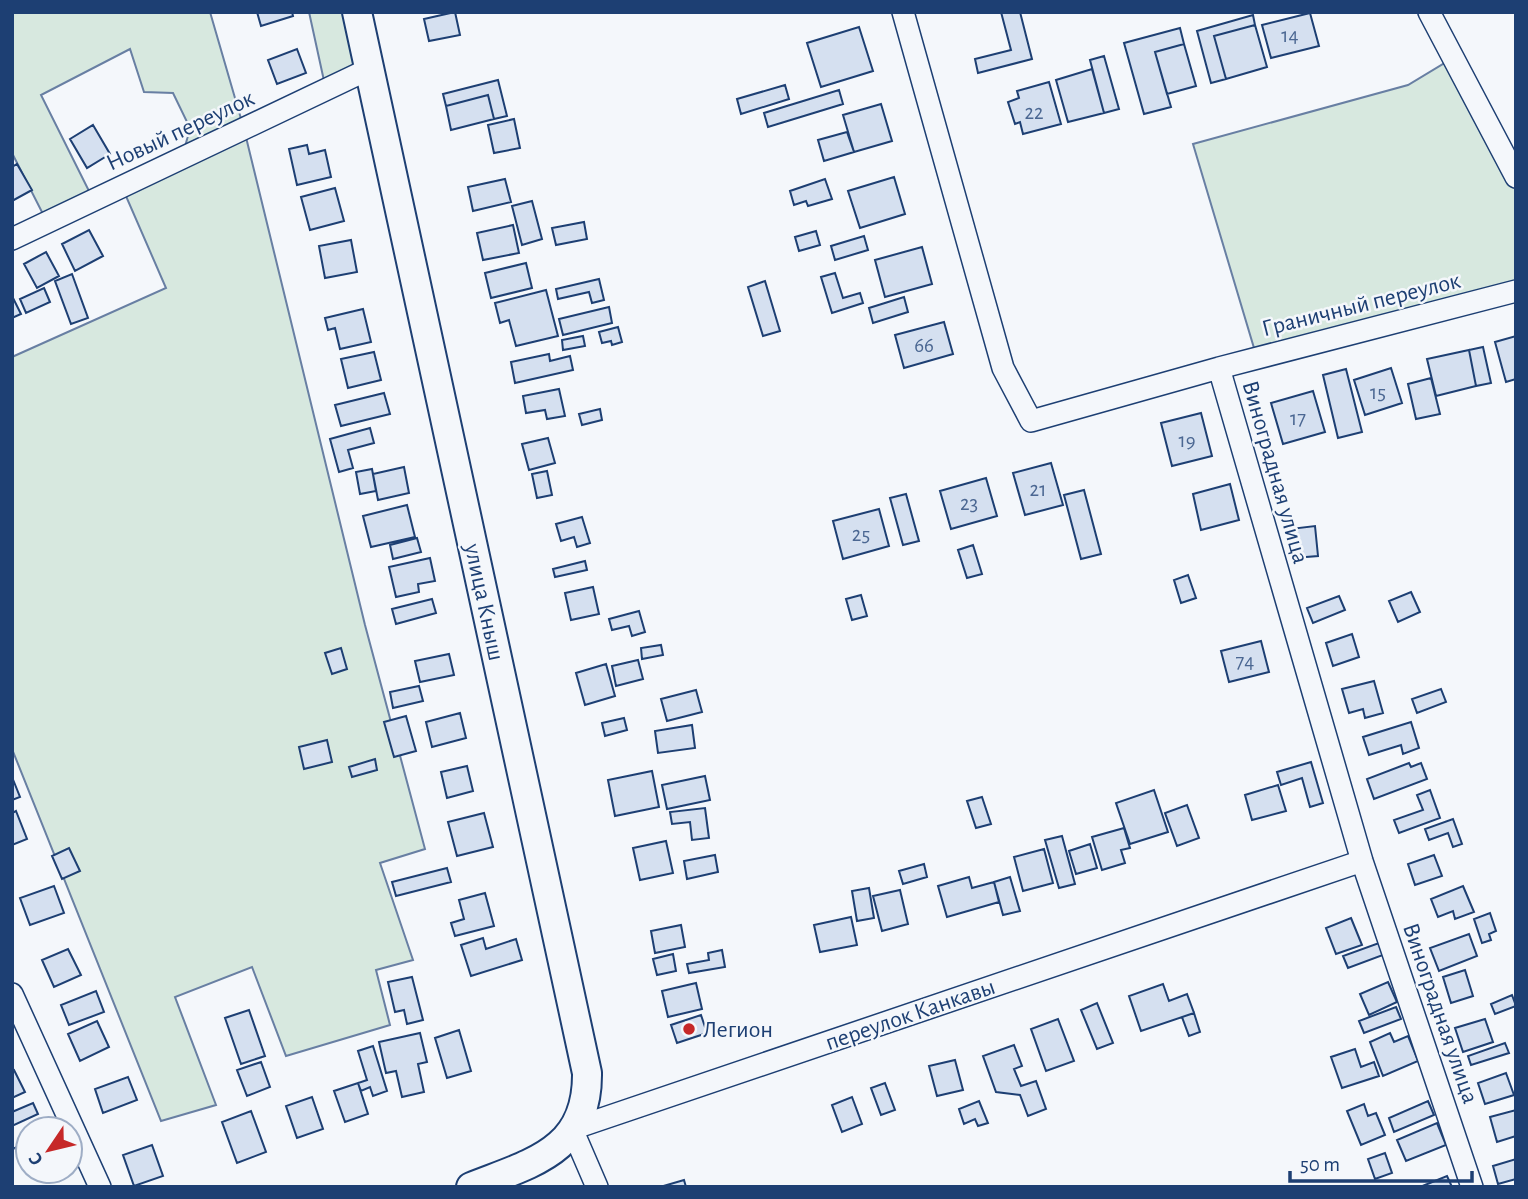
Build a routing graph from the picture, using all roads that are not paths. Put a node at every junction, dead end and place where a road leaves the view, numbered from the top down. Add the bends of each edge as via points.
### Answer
1 (358, 12) edge
2 (903, 12) edge
3 (1429, 12) edge
4 (369, 69) junction
5 (1516, 177) edge
6 (12, 239) edge
7 (1516, 291) edge
8 (1219, 368) junction
9 (1362, 861) junction
10 (12, 994) edge
11 (572, 1129) junction
12 (100, 1187) edge
13 (471, 1187) edge
14 (597, 1187) edge
15 (1472, 1187) edge

1 - 4 street, улица Кныш
2 - 8 street, Виноградная улица via 1003,368 1031,421
3 - 5 street
4 - 6 street, Новый переулок
4 - 11 street, улица Кныш via 587,1073 584,1105
7 - 8 street, Граничный переулок
8 - 9 street, Виноградная улица
9 - 11 street, переулок Канкавы
9 - 15 street, Виноградная улица
10 - 12 street
11 - 13 street, переулок Канкавы via 550,1154
11 - 14 street

